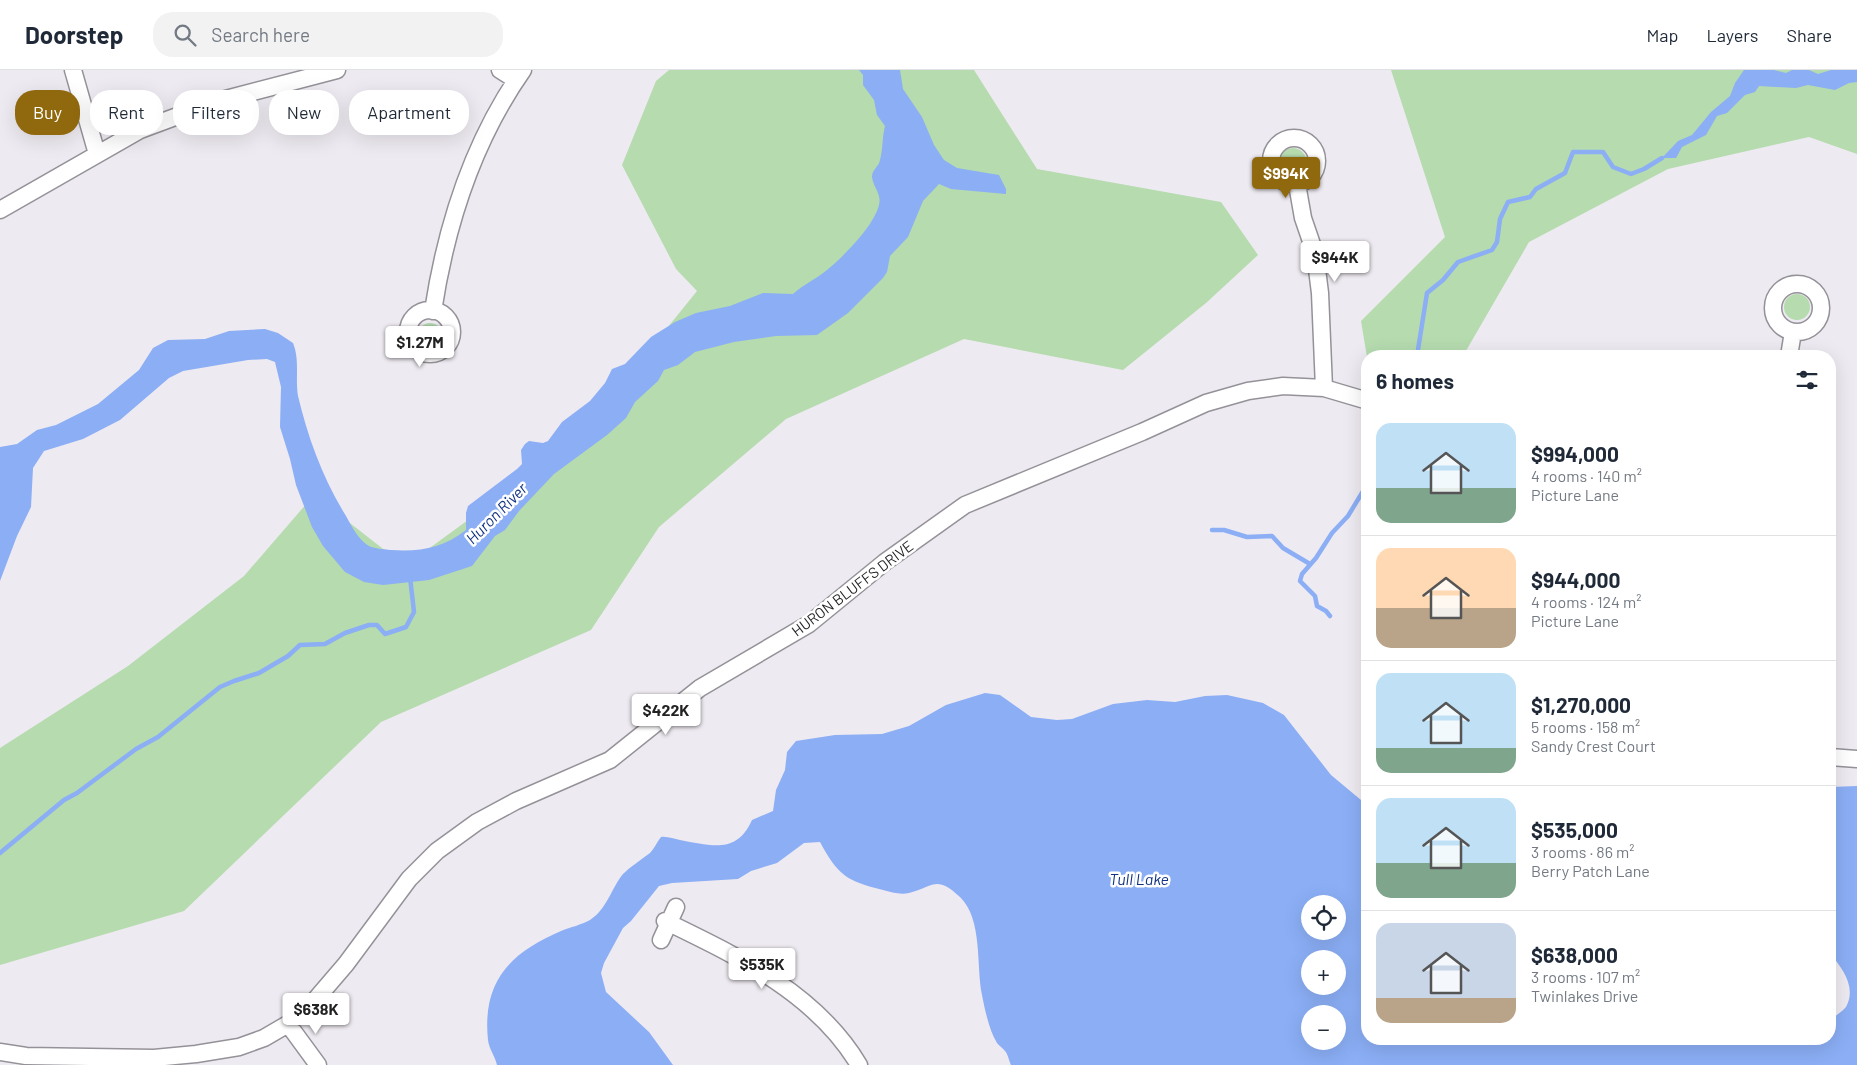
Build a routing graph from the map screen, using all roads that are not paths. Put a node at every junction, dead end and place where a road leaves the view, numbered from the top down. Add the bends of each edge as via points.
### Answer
1 (73, 70) edge
2 (337, 70) edge
3 (500, 70) edge
4 (519, 75) edge
5 (97, 154) junction
6 (1297, 184) dead end
7 (0, 210) edge
8 (433, 311) dead end
9 (1793, 332) dead end
10 (1790, 350) edge
11 (1324, 388) junction
12 (1361, 399) edge
13 (1836, 757) edge
14 (1857, 759) edge
15 (676, 906) dead end
16 (667, 922) junction
17 (661, 940) dead end
18 (288, 1024) junction
19 (0, 1052) edge
20 (318, 1065) edge
21 (859, 1065) edge

1 - 5 street
2 - 5 street via 180,113
3 - 4 street
4 - 8 street via 460,192 442,258
5 - 7 street
6 - 11 street via 1303,218 1316,254
9 - 10 street
11 - 12 street, HURON BLUFFS DRIVE
11 - 18 street, HURON BLUFFS DRIVE via 1283,386 1248,391 1206,403 966,505 885,562 809,624 700,688 610,760 516,801 477,822 437,851 409,879 316,999
13 - 14 street
15 - 16 street
16 - 17 street
16 - 21 street via 768,974 818,1016 849,1049
18 - 19 street, HURON BLUFFS DRIVE via 239,1047 196,1054 107,1058 26,1056
18 - 20 street

